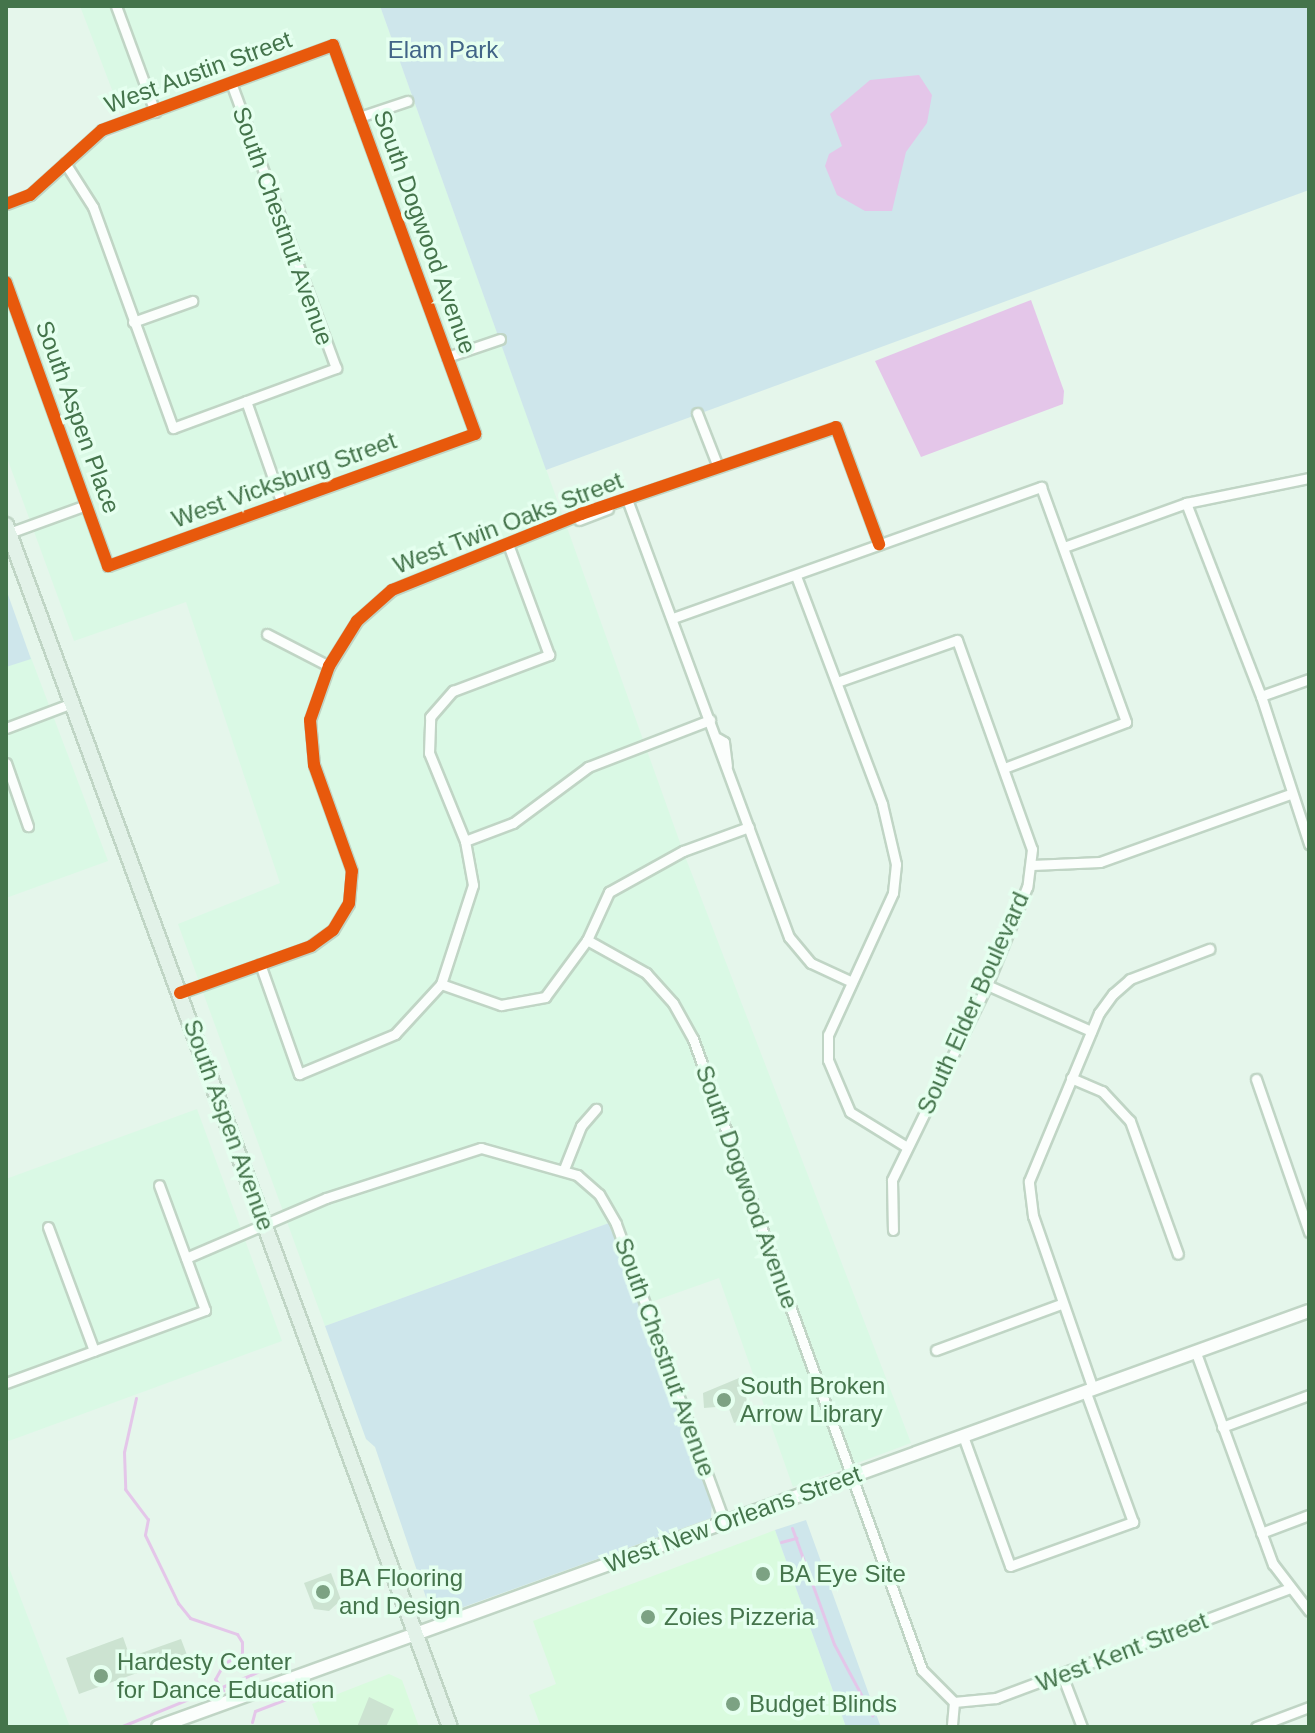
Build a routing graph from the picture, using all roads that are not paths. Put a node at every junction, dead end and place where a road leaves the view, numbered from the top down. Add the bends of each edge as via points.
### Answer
1 (116, 6) edge
2 (333, 45) joint
3 (231, 83) junction
4 (407, 101) dead end
5 (155, 112) junction
6 (359, 117) junction
7 (65, 163) junction
8 (6, 204) edge
9 (6, 282) edge
10 (192, 301) dead end
11 (133, 322) junction
12 (500, 339) dead end
13 (447, 357) junction
14 (246, 401) junction
15 (697, 413) dead end
16 (475, 434) joint
17 (718, 467) junction
18 (1309, 478) edge
19 (628, 502) junction
20 (1186, 503) junction
21 (282, 504) junction
22 (86, 505) junction
23 (8, 529) edge
24 (879, 544) junction
25 (509, 547) junction
26 (1064, 547) junction
27 (108, 566) joint
28 (796, 576) junction
29 (673, 618) junction
30 (267, 634) dead end
31 (329, 666) junction
32 (1309, 679) edge
33 (837, 682) junction
34 (1261, 696) junction
35 (72, 703) junction
36 (710, 720) junction
37 (6, 728) edge
38 (6, 763) edge
39 (1007, 767) junction
40 (1290, 794) junction
41 (28, 826) dead end
42 (749, 827) junction
43 (465, 841) junction
44 (1309, 844) edge
45 (1032, 865) junction
46 (587, 940) junction
47 (1209, 949) dead end
48 (260, 964) junction
49 (852, 982) junction
50 (441, 984) junction
51 (987, 985) junction
52 (180, 993) junction
53 (1091, 1031) junction
54 (1071, 1078) junction
55 (1256, 1079) dead end
56 (596, 1109) dead end
57 (907, 1147) junction
58 (564, 1169) junction
59 (159, 1185) dead end
60 (265, 1224) junction
61 (48, 1227) dead end
62 (893, 1230) dead end
63 (1309, 1232) edge
64 (1178, 1254) dead end
65 (186, 1258) junction
66 (1061, 1304) junction
67 (1309, 1311) edge
68 (936, 1350) dead end
69 (94, 1351) junction
70 (1196, 1353) junction
71 (6, 1383) edge
72 (1089, 1391) junction
73 (1309, 1395) edge
74 (1222, 1427) junction
75 (963, 1436) junction
76 (852, 1475) junction
77 (1309, 1515) edge
78 (725, 1523) junction
79 (1261, 1533) junction
80 (1287, 1589) junction
81 (1309, 1611) edge
82 (416, 1634) junction
83 (1062, 1675) junction
84 (954, 1702) junction
85 (1309, 1707) edge
86 (158, 1727) edge
87 (450, 1727) edge
88 (952, 1727) edge
89 (1082, 1727) edge
90 (1256, 1727) edge

1 - 5 street
2 - 3 street, West Austin Street
2 - 6 street, South Dogwood Avenue
3 - 5 street, West Austin Street
3 - 14 street, South Chestnut Avenue via 336,368
4 - 6 street
5 - 7 street, West Austin Street via 102,130
6 - 13 street, South Dogwood Avenue
7 - 8 street, West Austin Street via 30,195
7 - 11 street via 93,207
9 - 22 street, South Aspen Place
10 - 11 street
11 - 14 street via 173,428
12 - 13 street
13 - 16 street, South Dogwood Avenue
14 - 21 street
15 - 17 street
16 - 21 street, West Vicksburg Street
17 - 19 street, West Twin Oaks Street
17 - 24 street, West Twin Oaks Street via 836,427
18 - 20 street
19 - 25 street, West Twin Oaks Street
19 - 29 street
20 - 26 street
20 - 34 street
21 - 27 street, West Vicksburg Street
22 - 23 street
22 - 27 street, South Aspen Place
23 - 35 main road, South Aspen Avenue
24 - 26 street via 1041,487
24 - 28 street
25 - 31 street, West Twin Oaks Street via 392,590 357,621
25 - 43 street via 549,655 453,691 430,717 429,753
26 - 39 street via 1126,722
28 - 29 street
28 - 33 street
29 - 36 street
30 - 31 street
31 - 48 street, West Twin Oaks Street via 310,720 314,765 352,871 349,903 333,930 311,946
32 - 34 street
33 - 39 street, South Elder Boulevard via 957,640
33 - 49 street via 882,804 896,864 893,893
34 - 40 street
35 - 37 street
35 - 52 main road, South Aspen Avenue
36 - 42 street
36 - 43 street via 588,767 513,823
38 - 41 street
39 - 45 street, South Elder Boulevard
40 - 44 street
40 - 45 street via 1100,862
42 - 46 street via 683,851 609,892
42 - 49 street via 789,937 811,963
43 - 50 street via 473,885
45 - 51 street, South Elder Boulevard
46 - 50 street via 545,997 501,1005
46 - 76 street, South Dogwood Avenue via 646,973 683,1018
47 - 53 street via 1130,979
48 - 50 street via 299,1074 395,1034
48 - 52 street, West Twin Oaks Street
49 - 57 street via 828,1035 837,1090 850,1112
51 - 53 street
51 - 57 street, South Elder Boulevard
52 - 60 main road, South Aspen Avenue
53 - 54 street
54 - 64 street via 1102,1091 1130,1121
54 - 66 street via 1029,1181 1033,1216
55 - 63 street
56 - 58 street via 581,1126
57 - 62 street, South Elder Boulevard via 888,1197
58 - 60 street via 481,1148 433,1159
58 - 78 street, South Chestnut Avenue via 599,1194 616,1224
59 - 65 street
60 - 65 street
60 - 82 main road, South Aspen Avenue
61 - 69 street
65 - 69 street via 205,1310
66 - 68 street
66 - 72 street
67 - 70 street, West New Orleans Street
69 - 71 street
70 - 72 street, West New Orleans Street
70 - 74 street
72 - 75 street, West New Orleans Street
72 - 75 street via 1133,1522 1010,1566
73 - 74 street
74 - 79 street
75 - 76 street, West New Orleans Street
76 - 78 street, West New Orleans Street
76 - 84 street via 922,1670
77 - 79 street
78 - 82 street, West New Orleans Street
79 - 80 street
80 - 81 street
80 - 83 street, West Kent Street
82 - 86 street, West New Orleans Street
82 - 87 main road, South Aspen Avenue
83 - 84 street, West Kent Street via 982,1702
83 - 89 street
84 - 88 street
85 - 90 street

